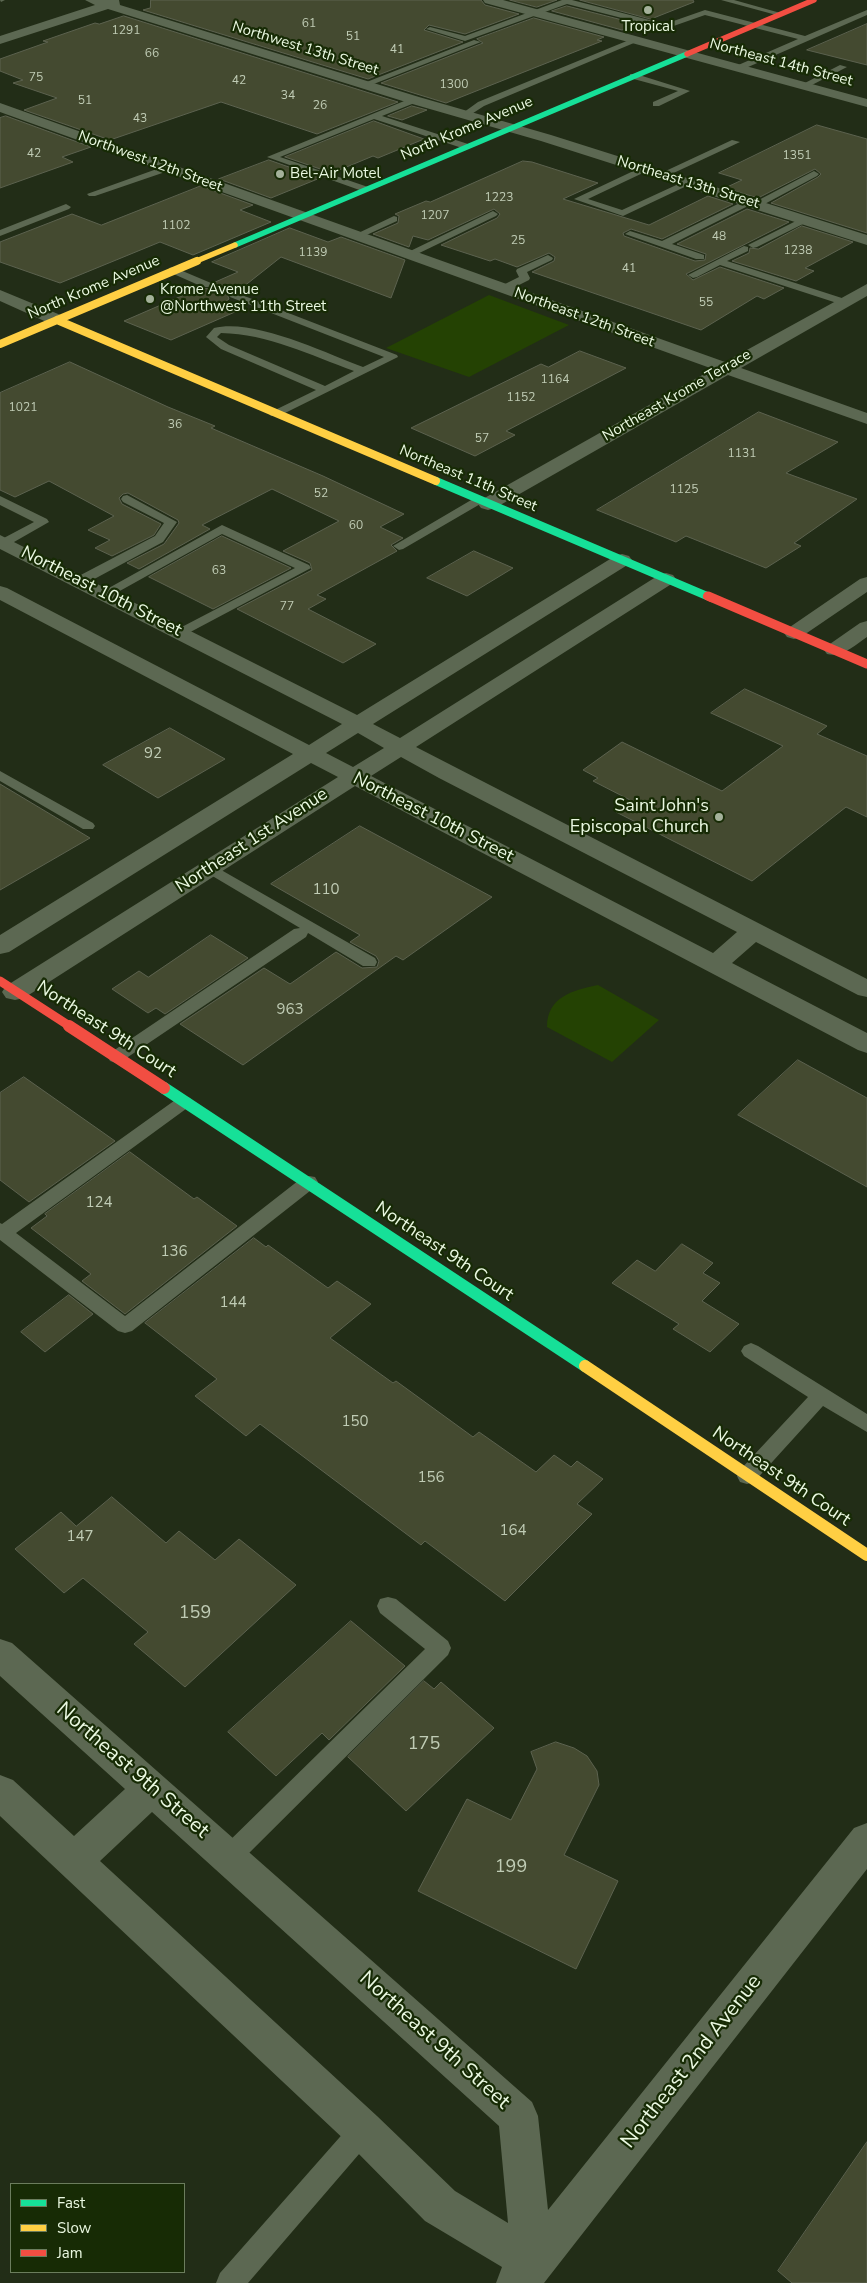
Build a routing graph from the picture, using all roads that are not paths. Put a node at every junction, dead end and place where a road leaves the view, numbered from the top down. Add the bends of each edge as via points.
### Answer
1 (85, 0) edge
2 (92, 0) edge
3 (125, 0) edge
4 (489, 0) edge
5 (725, 0) edge
6 (763, 0) edge
7 (813, 0) edge
8 (108, 5) junction
9 (748, 6) junction
10 (867, 12) edge
11 (780, 14) junction
12 (541, 15) junction
13 (754, 25) junction
14 (0, 26) edge
15 (430, 29) dead end
16 (806, 39) junction
17 (0, 40) edge
18 (637, 40) junction
19 (686, 54) junction
20 (843, 67) dead end
21 (739, 68) junction
22 (633, 76) junction
23 (363, 84) junction
24 (803, 86) junction
25 (414, 100) junction
26 (656, 104) dead end
27 (867, 104) edge
28 (0, 107) edge
29 (464, 115) junction
30 (374, 116) junction
31 (508, 128) junction
32 (735, 142) dead end
33 (465, 146) junction
34 (168, 168) junction
35 (644, 169) junction
36 (814, 174) dead end
37 (662, 175) junction
38 (688, 183) junction
39 (365, 189) junction
40 (92, 194) dead end
41 (753, 204) junction
42 (66, 207) dead end
43 (493, 214) dead end
44 (301, 216) junction
45 (394, 219) dead end
46 (804, 220) junction
47 (0, 233) edge
48 (630, 234) dead end
49 (357, 236) junction
50 (867, 240) edge
51 (663, 245) junction
52 (406, 255) junction
53 (700, 257) dead end
54 (548, 258) dead end
55 (719, 262) junction
56 (173, 270) junction
57 (693, 275) dead end
58 (207, 285) dead end
59 (503, 289) junction
60 (867, 289) edge
61 (0, 295) edge
62 (234, 295) dead end
63 (844, 302) junction
64 (57, 320) junction
65 (0, 344) edge
66 (725, 369) junction
67 (362, 372) junction
68 (326, 390) junction
69 (275, 414) junction
70 (867, 419) edge
71 (127, 499) dead end
72 (0, 500) edge
73 (483, 502) junction
74 (2, 542) edge
75 (399, 546) dead end
76 (622, 560) junction
77 (666, 579) junction
78 (80, 582) junction
79 (867, 582) edge
80 (0, 592) edge
81 (104, 594) junction
82 (867, 627) edge
83 (181, 633) junction
84 (794, 633) junction
85 (834, 650) junction
86 (867, 664) edge
87 (358, 724) junction
88 (398, 747) junction
89 (309, 754) junction
90 (0, 775) edge
91 (353, 776) junction
92 (88, 826) dead end
93 (209, 868) junction
94 (754, 930) junction
95 (300, 933) dead end
96 (0, 946) edge
97 (369, 962) dead end
98 (714, 965) junction
99 (8, 986) edge
100 (867, 989) edge
101 (867, 1044) edge
102 (116, 1057) junction
103 (184, 1102) junction
104 (309, 1182) junction
105 (2, 1231) edge
106 (752, 1351) dead end
107 (821, 1396) junction
108 (867, 1424) edge
109 (747, 1476) junction
110 (867, 1555) edge
111 (388, 1606) dead end
112 (0, 1654) edge
113 (151, 1789) junction
114 (0, 1792) edge
115 (867, 1840) edge
116 (229, 1857) junction
117 (73, 1862) junction
118 (363, 2130) junction
119 (525, 2272) edge
120 (230, 2283) edge

1 - 14 street
2 - 8 street, Northwest 13th Street
3 - 8 street
4 - 12 street, Northeast 14th Street
5 - 9 lane
6 - 9 lane
7 - 11 main road, North Krome Avenue
8 - 17 street
8 - 23 street, Northwest 13th Street
9 - 11 lane
10 - 16 lane
11 - 13 main road, North Krome Avenue
12 - 13 lane via 567,1 665,28 705,12
12 - 15 lane via 466,39
12 - 18 street, Northeast 14th Street
12 - 23 lane
13 - 16 lane
13 - 19 main road, North Krome Avenue
16 - 21 lane
18 - 19 street, Northeast 14th Street
18 - 29 lane via 481,104
19 - 21 street, Northeast 14th Street
19 - 22 main road, North Krome Avenue
20 - 24 lane
21 - 24 street, Northeast 14th Street
22 - 26 lane via 686,90
22 - 31 main road, North Krome Avenue
23 - 25 street, Northwest 13th Street
24 - 27 street, Northeast 14th Street
25 - 29 street, Northwest 13th Street
25 - 30 lane
28 - 34 street, Northwest 12th Street
29 - 31 street, Northwest 13th Street
30 - 33 lane
30 - 39 lane via 272,157
31 - 33 main road, North Krome Avenue
31 - 35 street, Northeast 13th Street
32 - 37 lane
33 - 39 main road, North Krome Avenue
34 - 40 lane
34 - 44 street, Northwest 12th Street
35 - 37 street, Northeast 13th Street
35 - 38 lane via 580,199 623,213
36 - 41 lane
37 - 38 street, Northeast 13th Street
38 - 41 street, Northeast 13th Street
39 - 44 main road, North Krome Avenue
41 - 46 street, Northeast 13th Street
41 - 51 lane
42 - 47 lane
43 - 52 lane
44 - 49 street, Northeast 12th Street
44 - 56 main road, North Krome Avenue
45 - 49 lane
46 - 50 street, Northeast 13th Street
46 - 55 lane
48 - 51 lane
49 - 52 street, Northeast 12th Street
51 - 53 lane
52 - 59 street, Northeast 12th Street
54 - 59 lane via 521,271 525,278
55 - 57 lane
55 - 63 lane
56 - 58 lane
56 - 64 main road, North Krome Avenue
59 - 66 street, Northeast 12th Street
60 - 63 street, Northeast Krome Terrace
61 - 64 street
62 - 67 lane via 393,357
63 - 66 street, Northeast Krome Terrace
64 - 65 main road, North Krome Avenue
64 - 69 main road, Northeast 11th Street
66 - 70 street, Northeast 12th Street
66 - 73 street, Northeast Krome Terrace
67 - 68 lane
67 - 68 lane via 282,341 236,329 218,330 211,337 224,347
68 - 69 lane
69 - 73 main road, Northeast 11th Street
71 - 78 lane via 171,522 159,539
72 - 74 lane via 43,522
73 - 75 lane
73 - 76 main road, Northeast 11th Street
74 - 78 street, Northeast 10th Street
76 - 77 main road, Northeast 11th Street
76 - 87 street
77 - 84 main road, Northeast 11th Street
77 - 88 street, Northeast 1st Avenue
78 - 81 street, Northeast 10th Street
79 - 84 street
80 - 89 street, Northeast 10th Street
81 - 83 street, Northeast 10th Street
81 - 83 lane via 222,529 305,568
82 - 85 street
83 - 87 street, Northeast 10th Street
84 - 85 main road, Northeast 11th Street
85 - 86 main road, Northeast 11th Street
87 - 88 street, Northeast 10th Street
87 - 89 street
88 - 91 street, Northeast 1st Avenue
88 - 94 street, Northeast 10th Street
89 - 91 street, Northeast 10th Street
89 - 96 street
90 - 92 lane
91 - 93 street, Northeast 1st Avenue
91 - 98 street, Northeast 10th Street
93 - 97 lane
93 - 99 street, Northeast 1st Avenue
94 - 98 street
94 - 100 street, Northeast 10th Street
95 - 102 lane
98 - 101 street, Northeast 10th Street
99 - 102 main road, Northeast 9th Court
102 - 103 main road, Northeast 9th Court
103 - 104 main road, Northeast 9th Court
103 - 105 lane
104 - 105 lane via 125,1326
104 - 109 main road, Northeast 9th Court
106 - 107 lane
107 - 108 lane
107 - 109 lane
109 - 110 main road, Northeast 9th Court
111 - 116 lane via 440,1648
112 - 113 street, Northeast 9th Street
113 - 116 street, Northeast 9th Street
113 - 117 street
114 - 117 street
115 - 119 street, Northeast 2nd Avenue
116 - 119 street, Northeast 9th Street via 518,2116
117 - 118 street
118 - 119 street via 440,2206
118 - 120 lane

